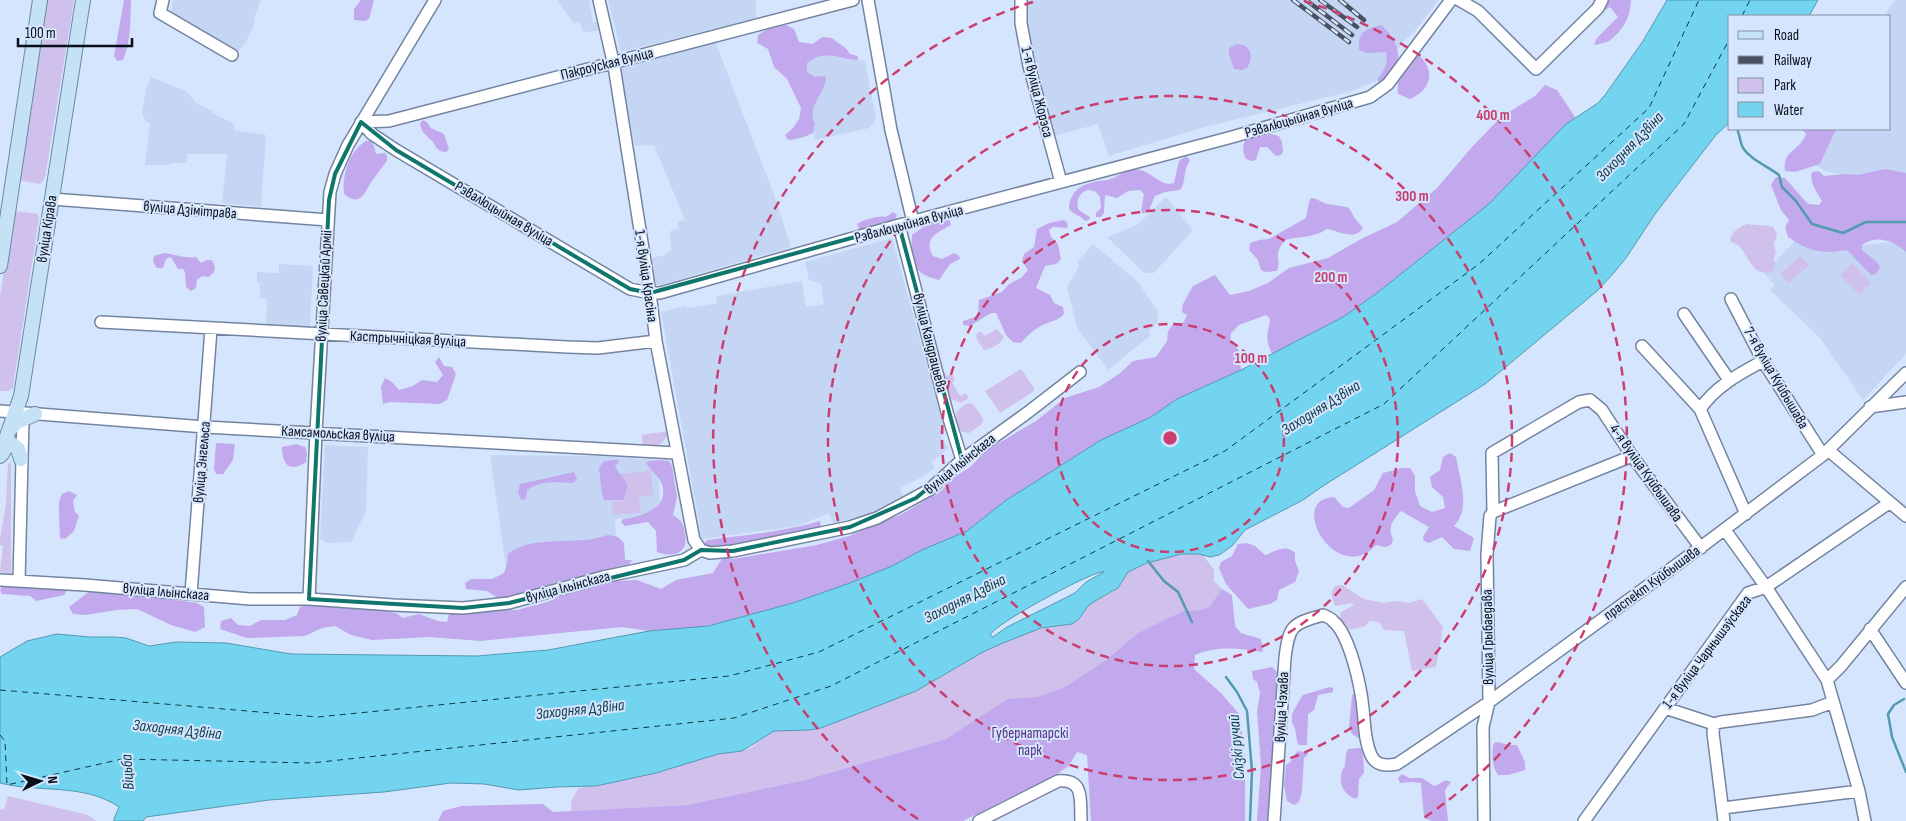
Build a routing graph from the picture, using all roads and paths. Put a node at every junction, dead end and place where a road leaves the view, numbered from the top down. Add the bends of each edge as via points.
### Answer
1 (40, 0) edge
2 (84, 0) edge
3 (163, 0) edge
4 (436, 0) edge
5 (600, 0) edge
6 (852, 0) edge
7 (868, 0) edge
8 (1021, 0) edge
9 (1451, 0) edge
10 (1459, 0) edge
11 (1602, 0) edge
12 (232, 55) dead end
13 (613, 62) junction
14 (361, 122) junction
15 (1061, 182) junction
16 (6, 196) edge
17 (52, 199) junction
18 (328, 220) junction
19 (913, 222) junction
20 (899, 226) junction
21 (0, 266) edge
22 (650, 293) junction
23 (1731, 299) dead end
24 (1684, 314) dead end
25 (101, 322) dead end
26 (211, 329) junction
27 (322, 334) junction
28 (656, 341) junction
29 (1642, 346) dead end
30 (1763, 361) junction
31 (1080, 372) dead end
32 (1906, 373) edge
33 (1729, 380) junction
34 (1906, 402) edge
35 (1870, 407) junction
36 (1700, 409) junction
37 (0, 411) edge
38 (25, 415) junction
39 (205, 427) junction
40 (316, 432) junction
41 (676, 453) junction
42 (1492, 453) joint
43 (1825, 453) junction
44 (0, 456) edge
45 (1632, 456) junction
46 (21, 459) junction
47 (962, 460) junction
48 (1889, 503) junction
49 (1493, 512) junction
50 (1746, 514) junction
51 (1906, 516) edge
52 (1725, 530) junction
53 (1701, 548) junction
54 (701, 550) junction
55 (0, 580) edge
56 (19, 581) junction
57 (1906, 586) edge
58 (1766, 587) junction
59 (191, 594) junction
60 (310, 599) junction
61 (1324, 615) joint
62 (1870, 629) junction
63 (1827, 680) junction
64 (1906, 683) edge
65 (1489, 702) junction
66 (1833, 702) junction
67 (1665, 708) junction
68 (1714, 724) junction
69 (1860, 791) junction
70 (1723, 808) junction
71 (979, 821) edge
72 (1081, 821) edge
73 (1274, 821) edge
74 (1484, 821) edge
75 (1584, 821) edge
76 (1724, 821) edge
77 (1865, 821) edge

1 - 16 main road
2 - 17 main road, вуліца Кірава
3 - 12 street via 160,13
4 - 14 street, вуліца Савецкай Арміі
5 - 13 street, 1-я вуліца Красіна
6 - 13 street, Пакроўская вуліца
7 - 19 street via 891,130
8 - 15 street, 1-я вуліца Жорэса via 1021,23 1029,66
9 - 15 street, Рэвалюцыйная вуліца via 1388,84 1370,97
10 - 11 street via 1478,12 1536,69 1598,8
13 - 14 street, Пакроўская вуліца via 389,121
13 - 22 street, 1-я вуліца Красіна
14 - 18 street, вуліца Савецкай Арміі via 335,174
14 - 22 street, Рэвалюцыйная вуліца via 396,150 630,289
15 - 19 street, Рэвалюцыйная вуліца
16 - 21 main road
17 - 18 street, вуліца Дзімітрава
17 - 38 main road, вуліца Кірава via 21,396
18 - 27 street, вуліца Савецкай Арміі
19 - 20 street, Рэвалюцыйная вуліца
20 - 22 street, Рэвалюцыйная вуліца via 668,291
20 - 47 street, вуліца Кандрацьева
22 - 28 street, 1-я вуліца Красіна
23 - 30 street, 7-я вуліца Куйбышава
24 - 33 street
25 - 26 street, Кастрычніцкая вуліца
26 - 27 street, Кастрычніцкая вуліца
26 - 39 street, вуліца Энгельса
27 - 28 street, Кастрычніцкая вуліца via 598,348
27 - 40 street, вуліца Савецкай Арміі
28 - 41 street, 1-я вуліца Красіна
29 - 36 street
30 - 33 street
30 - 43 street, 7-я вуліца Куйбышава
31 - 47 street, вуліца Ільінскага
32 - 35 street, праспект Куйбышава
33 - 36 street
34 - 35 street
35 - 43 street, праспект Куйбышава
36 - 50 street
37 - 38 street, Камсамольская вуліца
38 - 39 street, Камсамольская вуліца
38 - 44 main road, вуліца Кірава via 10,428
38 - 46 street, вуліца Кірава
39 - 40 street, Камсамольская вуліца
39 - 59 street, вуліца Энгельса
40 - 41 street, Камсамольская вуліца
40 - 60 street, вуліца Савецкай Арміі
41 - 54 street, 1-я вуліца Красіна via 694,540
42 - 45 street, 4-я вуліца Куйбышава via 1580,402 1590,400 1602,410
42 - 49 street, вуліца Грыбаедава
43 - 48 street, 7-я вуліца Куйбышава
43 - 50 street, праспект Куйбышава
44 - 46 main road via 6,446 12,444 18,449
45 - 49 street
45 - 53 street, 4-я вуліца Куйбышава
46 - 56 street, вуліца Кірава
47 - 54 street, вуліца Ільінскага via 929,490 877,518 850,527 732,552
48 - 51 street, 7-я вуліца Куйбышава
48 - 58 street, 1-я вуліца Чарнышэўскага
49 - 65 street, вуліца Грыбаедава via 1490,516 1488,554
50 - 52 street, праспект Куйбышава
52 - 53 street, праспект Куйбышава
52 - 58 street
53 - 65 street, праспект Куйбышава
54 - 60 street, вуліца Ільінскага via 684,560 603,577 509,603 463,608
55 - 56 street, вуліца Ільінскага
56 - 59 street, вуліца Ільінскага
57 - 62 street
58 - 63 street
58 - 67 street, 1-я вуліца Чарнышэўскага via 1748,593
59 - 60 street, вуліца Ільінскага via 250,599
61 - 65 street, праспект Куйбышава via 1338,626 1353,661 1364,709 1365,733 1371,756 1379,764 1397,764
61 - 73 street, вуліца Чэхава via 1302,621 1294,626 1287,638
62 - 63 street
62 - 64 street
63 - 66 street
65 - 74 street, вуліца Грыбаедава via 1483,727
66 - 68 street via 1812,710
66 - 69 street
67 - 68 street
67 - 75 street, 1-я вуліца Чарнышэўскага
68 - 70 street
69 - 70 street
69 - 77 street
70 - 76 street
71 - 72 street via 1058,781 1068,780 1076,784 1080,792

